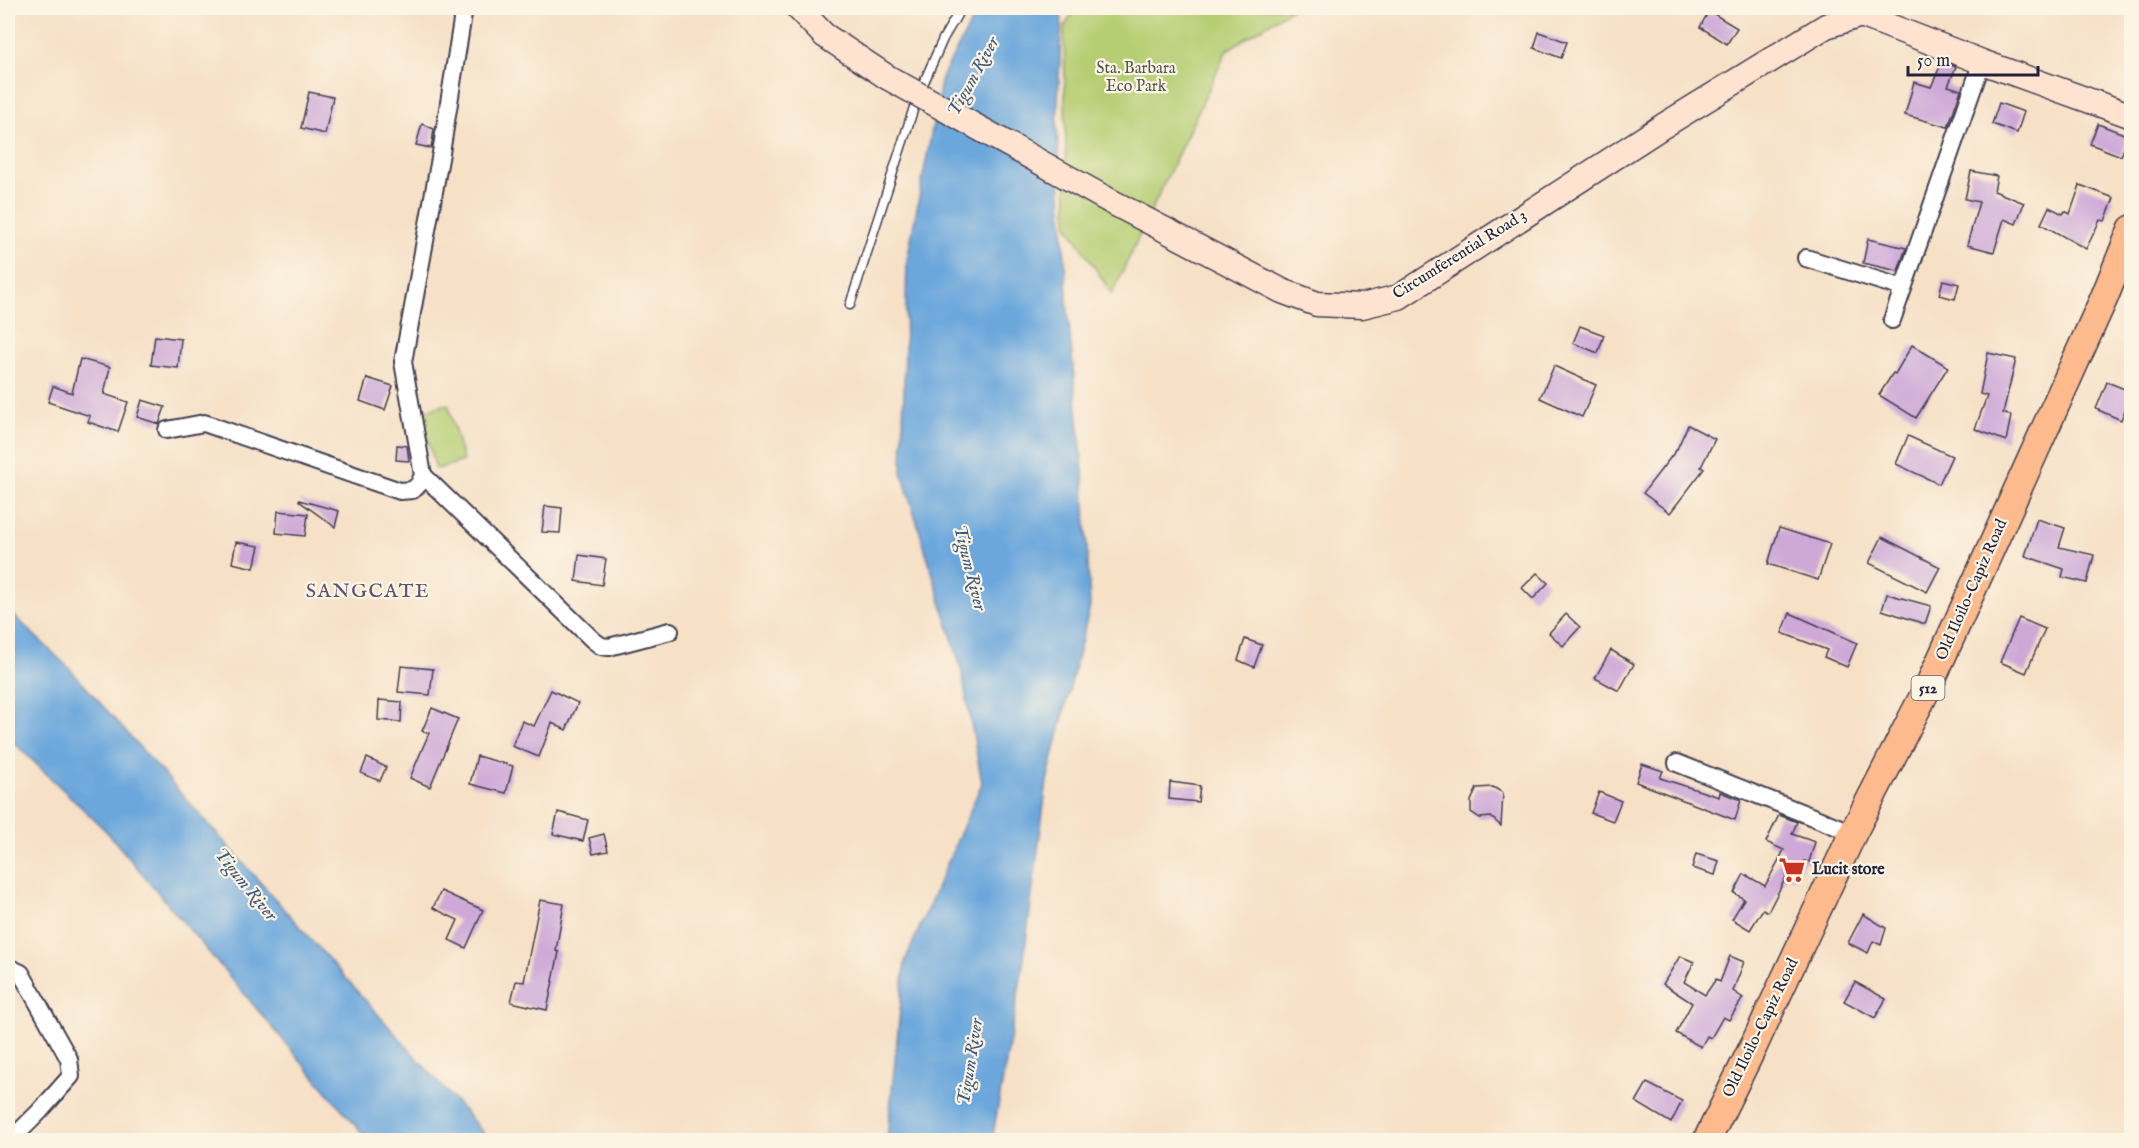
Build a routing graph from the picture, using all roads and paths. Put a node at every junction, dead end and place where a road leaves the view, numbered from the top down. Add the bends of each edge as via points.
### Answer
1 (464, 8) edge
2 (798, 8) edge
3 (961, 8) edge
4 (1837, 8) edge
5 (1861, 15) junction
6 (1982, 62) junction
7 (2132, 116) edge
8 (2132, 229) edge
9 (1806, 258) dead end
10 (1903, 288) junction
11 (850, 305) dead end
12 (1892, 320) dead end
13 (167, 430) dead end
14 (423, 475) junction
15 (670, 631) dead end
16 (1677, 763) dead end
17 (1853, 833) junction
18 (8, 967) edge
19 (11, 1140) edge
20 (1707, 1140) edge

1 - 14 street via 403,362
2 - 5 main road, Circumferential Road 3, bridge via 824,35 887,77 1110,201 1282,291 1317,304 1362,306 1399,297 1744,76 1826,26
3 - 11 lane via 916,98
4 - 5 street
5 - 6 main road
6 - 7 main road
6 - 10 street
8 - 17 main road, Old Iloilo-Capiz Road / 512 via 1931,681
9 - 10 street
10 - 12 street
13 - 14 street via 204,423 400,491 413,490
14 - 15 street via 602,646
16 - 17 street
17 - 20 main road, Old Iloilo-Capiz Road / 512
18 - 19 street via 21,973 69,1059 71,1076

